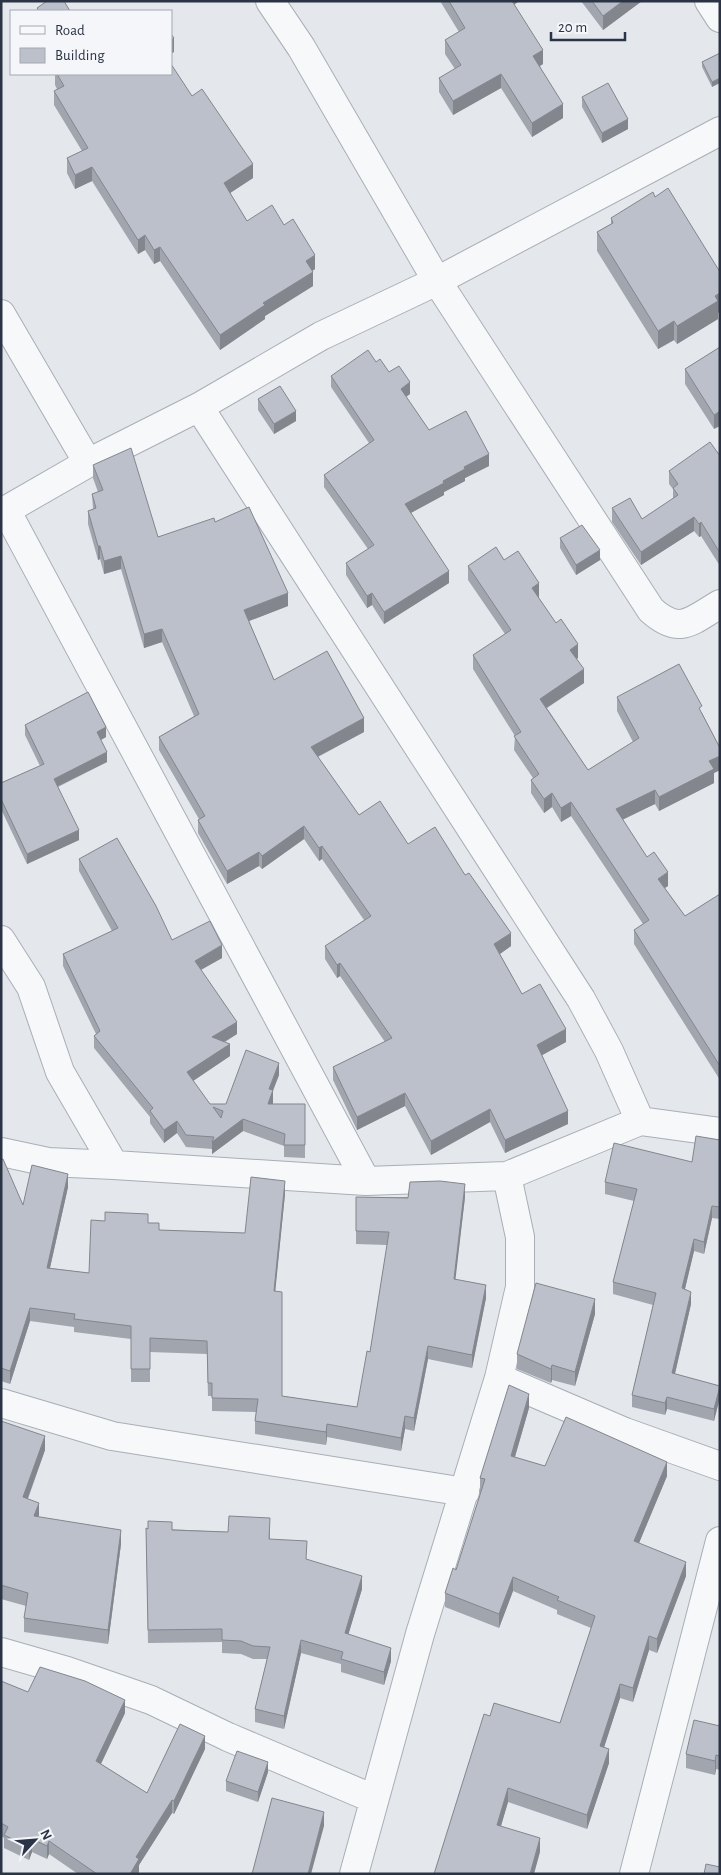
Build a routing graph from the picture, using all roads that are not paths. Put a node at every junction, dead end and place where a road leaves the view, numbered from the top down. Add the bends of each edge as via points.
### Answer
1 (270, 1) edge
2 (709, 1) edge
3 (720, 18) edge
4 (720, 132) edge
5 (437, 281) junction
6 (1, 314) edge
7 (199, 408) junction
8 (88, 463) junction
9 (4, 512) edge
10 (720, 604) edge
11 (1, 940) edge
12 (640, 1121) junction
13 (720, 1132) edge
14 (1, 1152) edge
15 (114, 1165) junction
16 (507, 1176) junction
17 (366, 1181) junction
18 (499, 1378) junction
19 (1, 1403) edge
20 (720, 1466) edge
21 (465, 1492) junction
22 (720, 1541) edge
23 (1, 1652) edge
24 (374, 1798) junction
25 (354, 1874) edge
26 (634, 1874) edge

1 - 5 street via 301,47
2 - 3 street
4 - 5 street
5 - 7 street via 321,336
5 - 10 street via 651,610 664,622 681,625
6 - 8 street
7 - 8 street
7 - 12 street via 581,999 609,1050
8 - 9 street
9 - 17 street
11 - 15 street via 31,987 60,1072
12 - 13 street
12 - 16 street
14 - 15 street via 48,1162
15 - 17 street
16 - 17 street
16 - 18 street via 520,1237 520,1288
18 - 20 street via 624,1432
18 - 21 street
19 - 21 street via 112,1436
21 - 24 street via 420,1634
22 - 26 street
23 - 24 street via 150,1700 228,1737
24 - 25 street

